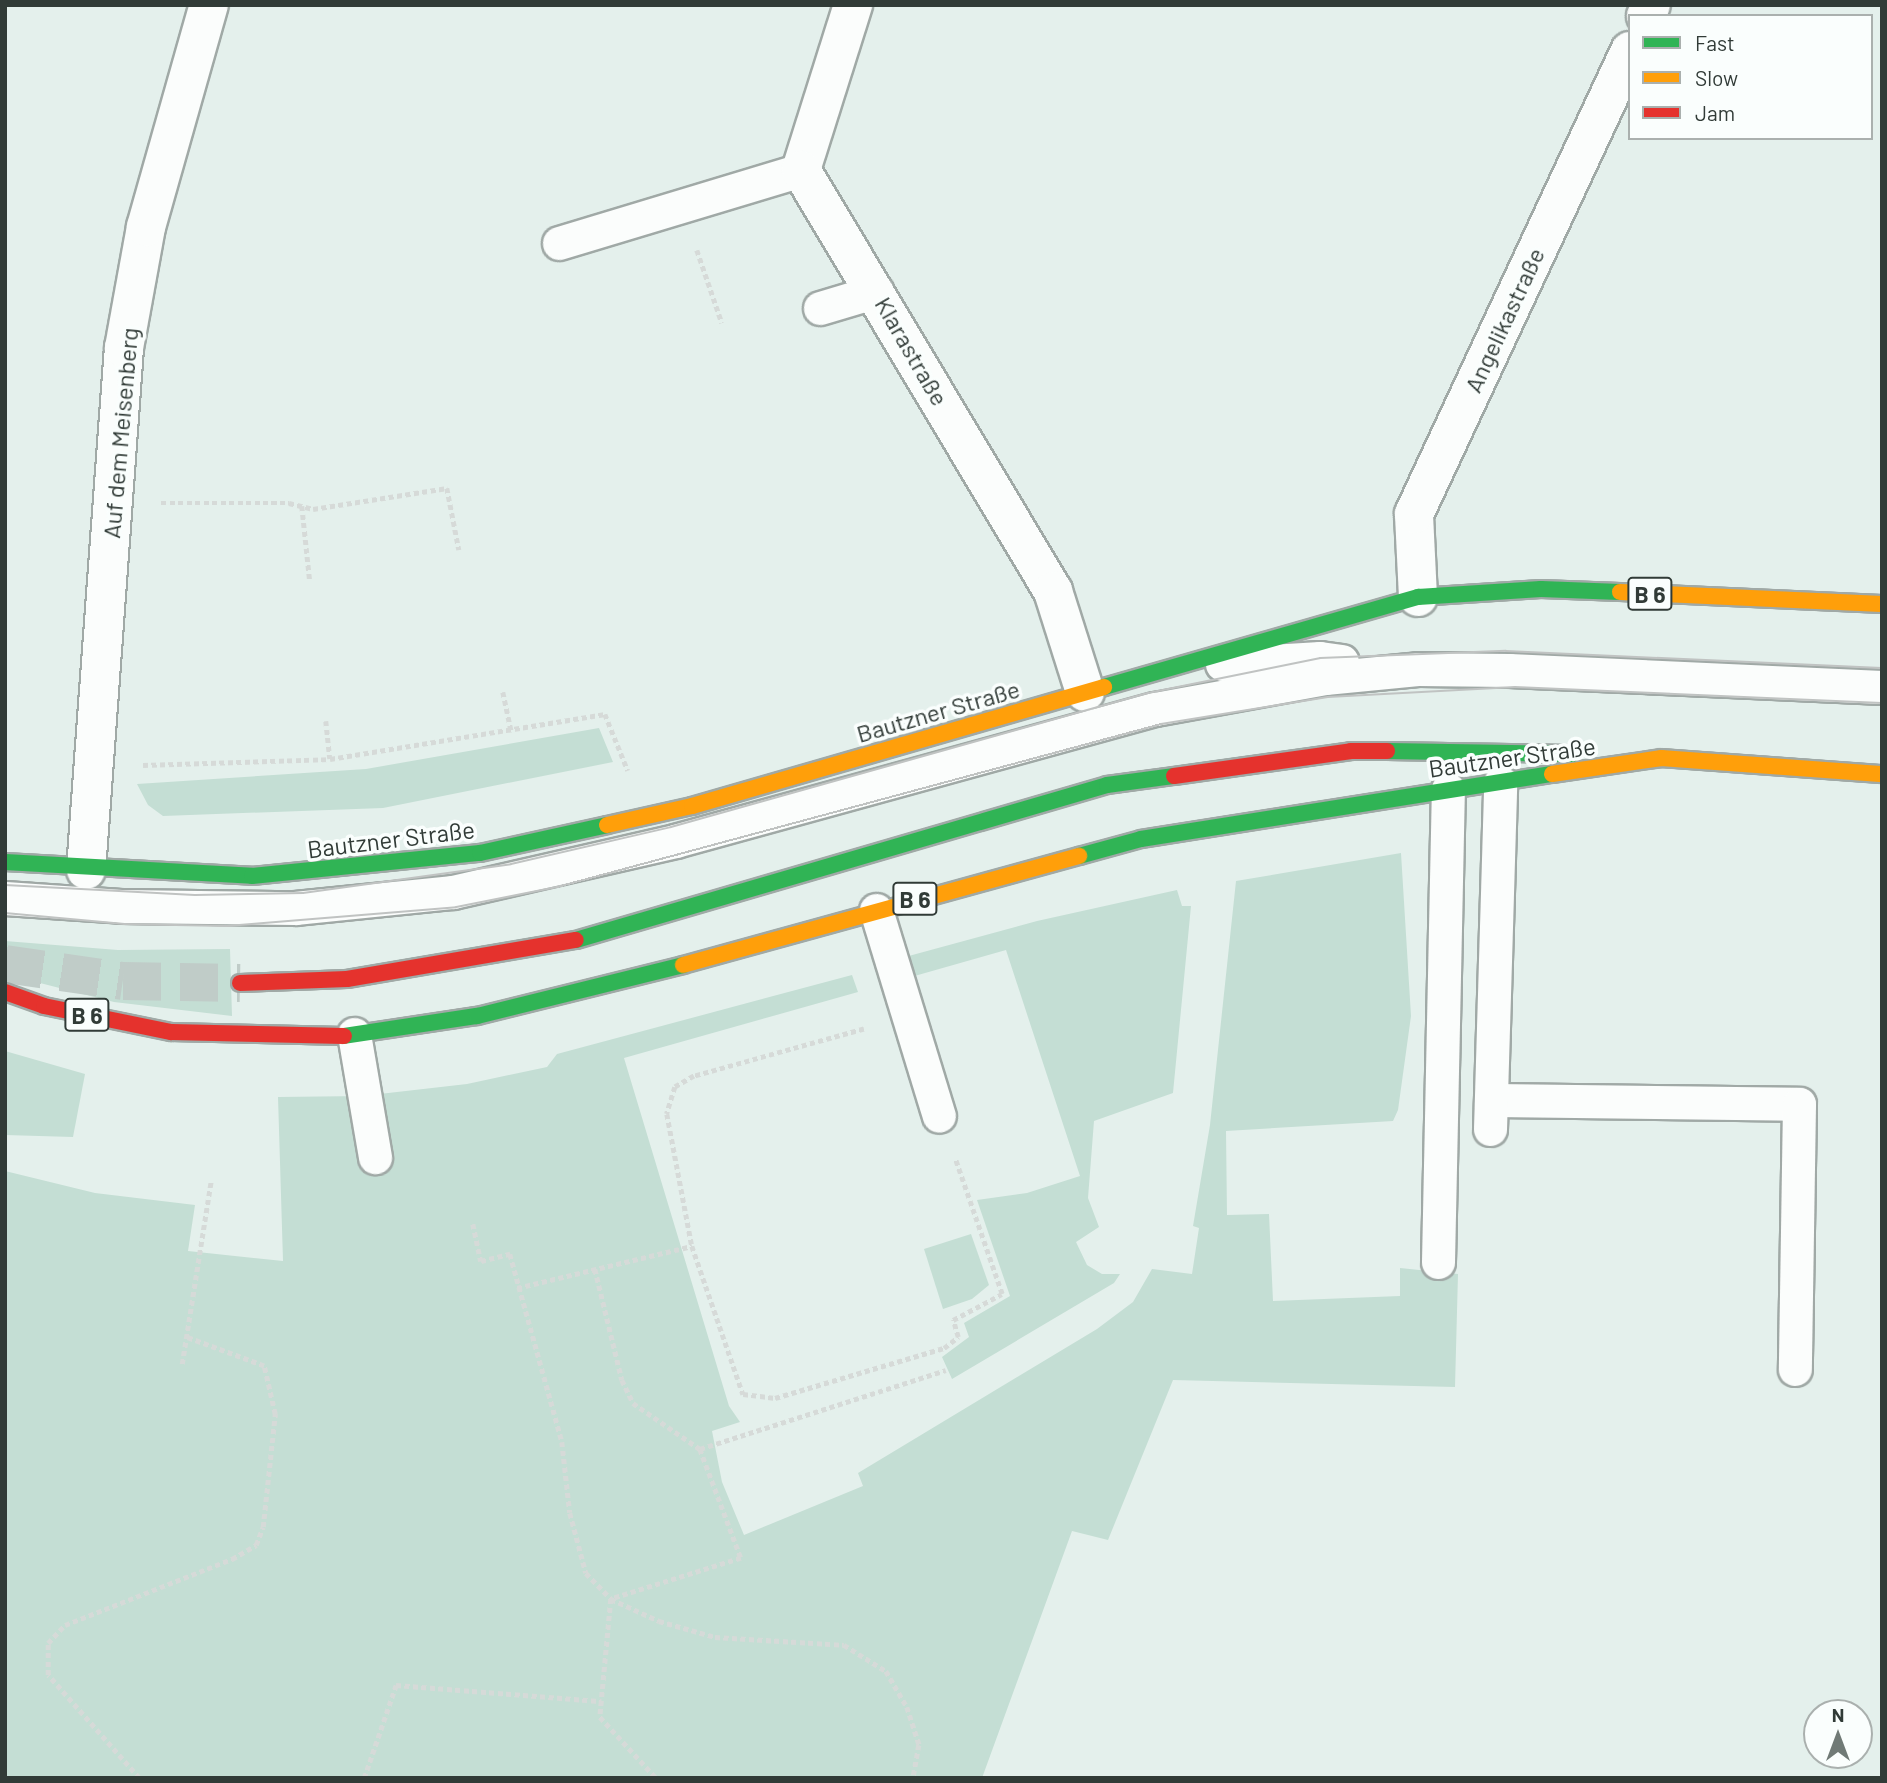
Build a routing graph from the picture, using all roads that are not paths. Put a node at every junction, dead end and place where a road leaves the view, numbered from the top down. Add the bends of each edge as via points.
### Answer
1 (209, 5) edge
2 (853, 5) edge
3 (1628, 55) edge
4 (802, 170) junction
5 (559, 243) dead end
6 (877, 292) junction
7 (820, 308) dead end
8 (1418, 597) junction
9 (1882, 604) edge
10 (1168, 667) junction
11 (1403, 671) junction
12 (1882, 687) edge
13 (1085, 692) junction
14 (1662, 758) junction
15 (1882, 774) edge
16 (1500, 782) junction
17 (1448, 789) junction
18 (5, 862) edge
19 (86, 870) junction
20 (5, 898) edge
21 (876, 910) junction
22 (240, 983) tunnel mouth
23 (5, 992) edge
24 (354, 1034) junction
25 (939, 1116) road end
26 (374, 1157) dead end
27 (1438, 1262) dead end
28 (1795, 1369) dead end

1 - 19 street, Auf dem Meisenberg via 146,227 124,348
2 - 4 street
3 - 8 street, Angelikastraße via 1414,514
4 - 5 lane
4 - 6 street, Klarastraße
6 - 7 lane
6 - 13 street, Klarastraße via 1053,591
8 - 9 main road, Bautzner Straße / B 6 via 1541,589
8 - 10 main road, Bautzner Straße / B 6
10 - 11 lane via 1320,658
10 - 13 main road, Bautzner Straße / B 6
11 - 12 lane via 1521,670
11 - 20 lane via 1325,678 1155,709 675,841 453,892 295,908 121,906
13 - 19 main road, Bautzner Straße / B 6 via 646,815 480,853 252,876
14 - 15 main road, Bautzner Straße / B 6
14 - 16 main road, Bautzner Straße / B 6
14 - 22 main road via 1452,749 1351,751 1107,785 579,939 347,979
16 - 17 main road, Bautzner Straße / B 6
16 - 28 lane via 1490,1115 1799,1104
17 - 21 main road, Bautzner Straße / B 6 via 1140,839
17 - 27 lane
18 - 19 main road, Bautzner Straße / B 6
21 - 24 main road, Bautzner Straße / B 6 via 603,987 477,1016
21 - 25 lane
23 - 24 main road, Bautzner Straße / B 6 via 44,1006 171,1032
24 - 26 lane

